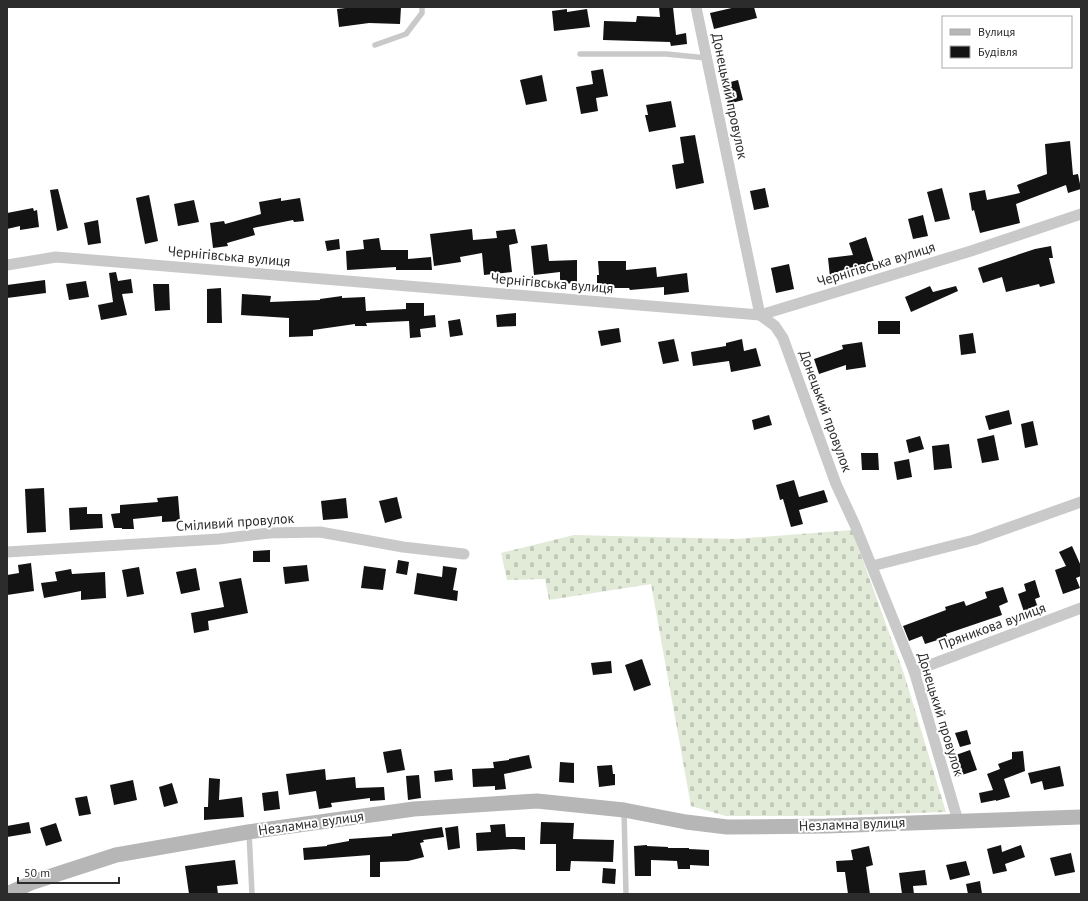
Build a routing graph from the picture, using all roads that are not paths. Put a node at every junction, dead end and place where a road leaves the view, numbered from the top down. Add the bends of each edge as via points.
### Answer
1 (422, 7) edge
2 (696, 7) edge
3 (375, 45) dead end
4 (580, 54) dead end
5 (707, 58) junction
6 (1081, 214) edge
7 (7, 265) edge
8 (760, 315) junction
9 (1081, 502) edge
10 (7, 552) edge
11 (464, 554) dead end
12 (872, 566) junction
13 (1081, 608) edge
14 (914, 671) junction
15 (624, 810) junction
16 (1081, 817) edge
17 (958, 821) junction
18 (248, 832) junction
19 (7, 894) edge
20 (252, 894) edge
21 (626, 894) edge

1 - 3 lane via 422,13 406,34
2 - 5 street, Донецький провулок
4 - 5 lane via 666,54
5 - 8 street, Донецький провулок
6 - 8 street, Чернігівська вулиця via 971,251
7 - 8 street, Чернігівська вулиця via 56,257
8 - 12 street, Донецький провулок via 775,326 783,338 836,484
9 - 12 street via 974,540
10 - 11 street, Сміливий провулок via 219,539 269,533 320,532 403,547
12 - 14 street, Донецький провулок
13 - 14 street, Пряникова вулиця
14 - 17 street, Донецький провулок
15 - 17 street, Незламна вулиця via 727,827
15 - 18 street, Незламна вулиця via 537,801 414,809
15 - 21 lane
16 - 17 street, Незламна вулиця
18 - 19 street, Незламна вулиця via 116,855 33,882
18 - 20 lane

